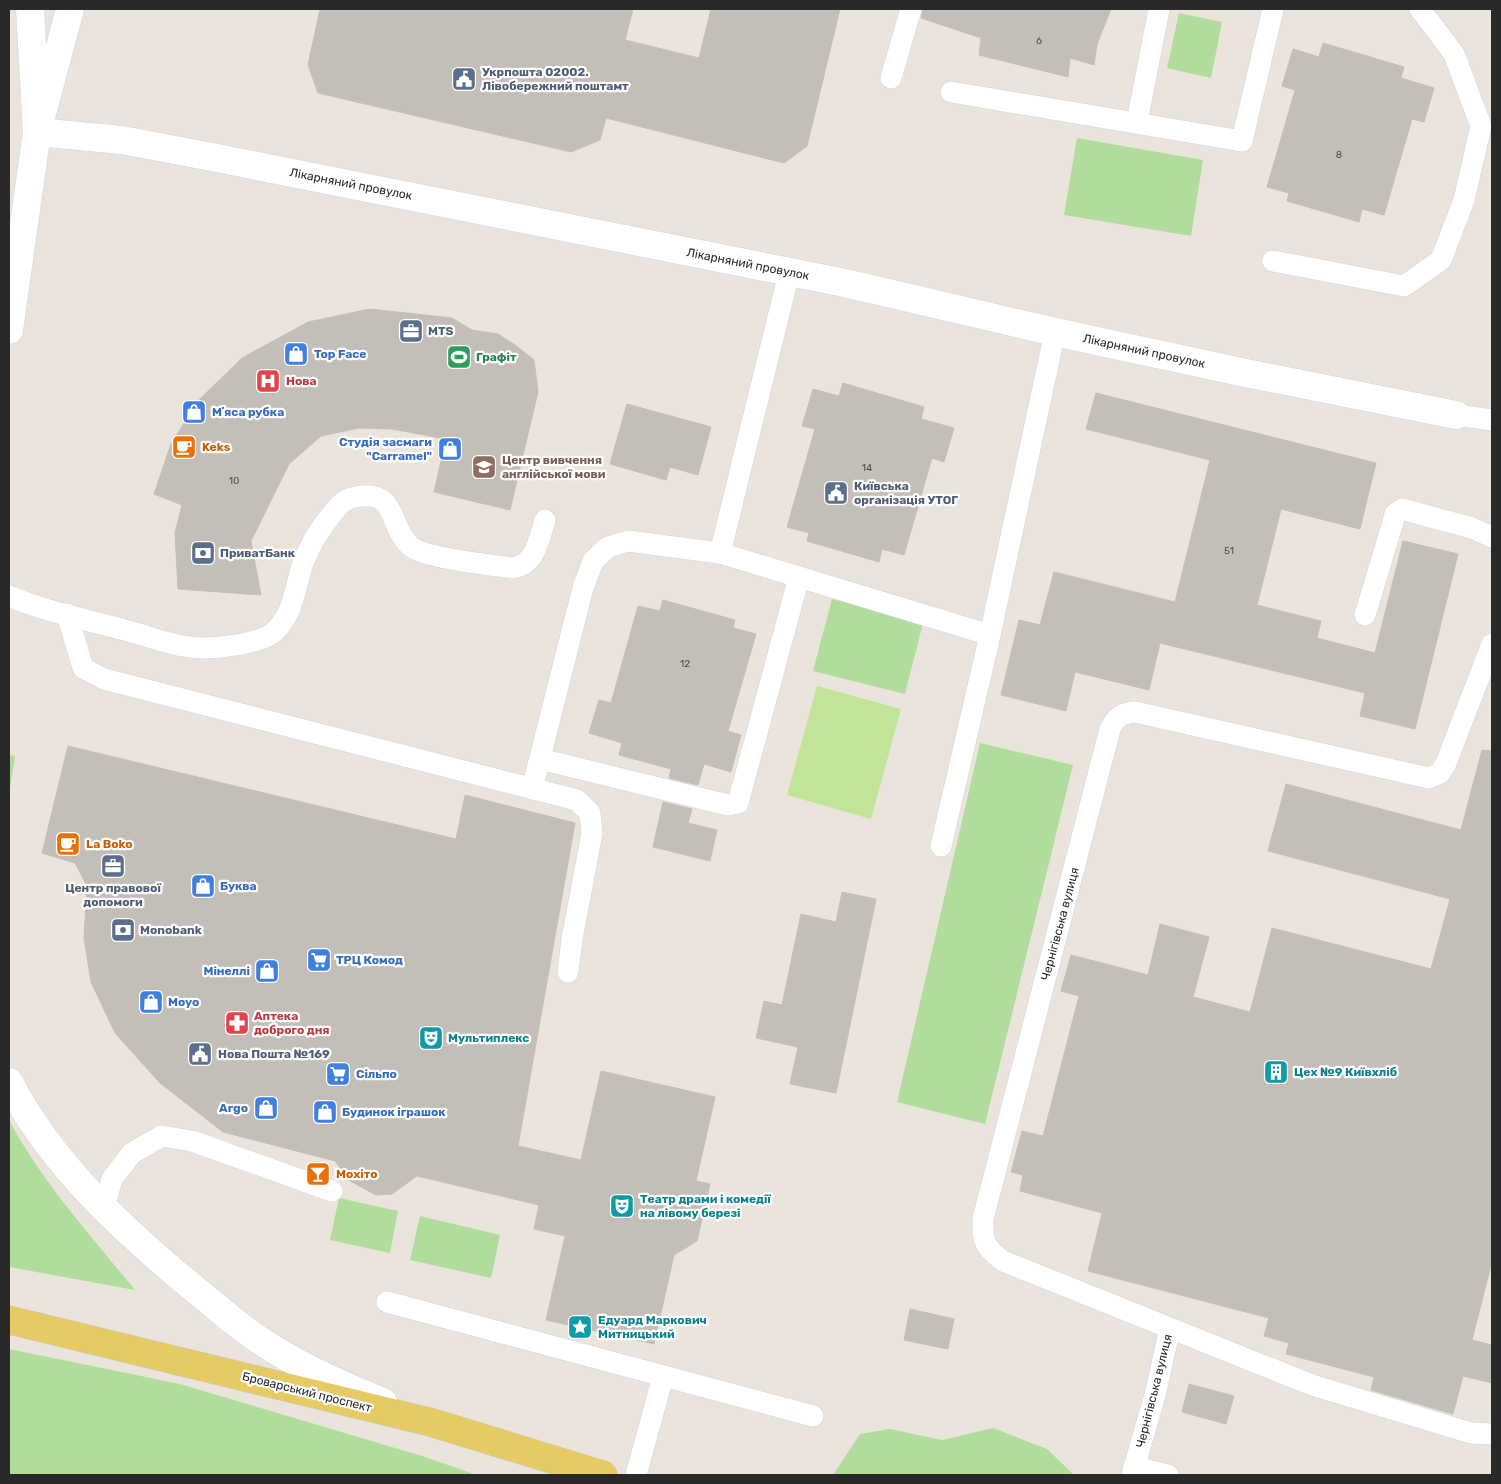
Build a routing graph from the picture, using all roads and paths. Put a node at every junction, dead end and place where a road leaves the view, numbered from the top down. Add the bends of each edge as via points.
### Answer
1 (30, 9) edge
2 (70, 9) edge
3 (911, 9) edge
4 (1159, 9) edge
5 (1273, 9) edge
6 (1420, 9) edge
7 (891, 78) dead end
8 (951, 92) dead end
9 (1137, 122) junction
10 (37, 132) junction
11 (1273, 260) dead end
12 (790, 273) junction
13 (9, 330) edge
14 (1055, 332) junction
15 (1456, 415) joint
16 (1492, 420) edge
17 (545, 520) dead end
18 (1492, 537) edge
19 (720, 553) junction
20 (799, 577) junction
21 (9, 596) edge
22 (67, 614) junction
23 (1365, 615) dead end
24 (990, 635) junction
25 (1492, 644) edge
26 (540, 759) junction
27 (532, 789) junction
28 (941, 846) dead end
29 (568, 972) dead end
30 (9, 1082) edge
31 (332, 1191) dead end
32 (104, 1207) junction
33 (387, 1302) dead end
34 (9, 1320) edge
35 (1170, 1328) junction
36 (663, 1377) junction
37 (812, 1416) dead end
38 (430, 1422) junction
39 (1492, 1434) edge
40 (1133, 1471) edge
41 (603, 1475) edge
42 (636, 1475) edge
43 (1168, 1475) edge

1 - 10 street
2 - 10 street
3 - 7 lane
4 - 9 lane
5 - 9 lane via 1242,140
6 - 11 lane via 1454,54 1481,126 1464,200 1441,260 1404,286
8 - 9 lane
10 - 12 street, Лікарняний провулок via 122,140
10 - 13 street
12 - 14 street, Лікарняний провулок
12 - 19 lane
14 - 15 street, Лікарняний провулок
14 - 24 lane
15 - 16 lane
17 - 22 lane via 530,559 513,568 453,559 411,548 383,500 360,496 346,499 318,530 282,623 273,633 249,643 191,648
18 - 23 lane via 1472,528 1402,509 1393,522
19 - 20 lane
19 - 26 lane via 628,541 608,547 593,560
20 - 24 lane
20 - 26 lane via 738,803 728,806
21 - 22 lane
22 - 27 lane via 82,668 104,679
24 - 28 lane
25 - 35 lane, Чернігівська вулиця via 1446,763 1440,773 1429,778 1135,712 1124,712 1114,720 983,1220 983,1234 988,1250 1003,1261
26 - 27 lane
27 - 29 lane via 577,800 590,813 592,833
30 - 32 street via 18,1101 56,1154
31 - 32 lane via 192,1141 162,1136 132,1154 112,1179
32 - 38 street via 134,1238 262,1342 334,1382
33 - 36 lane
34 - 38 main road, Броварський проспект
35 - 39 lane via 1312,1385 1471,1433
35 - 40 lane, Чернігівська вулиця
36 - 37 lane
36 - 42 lane
38 - 41 main road, Броварський проспект
40 - 43 lane

